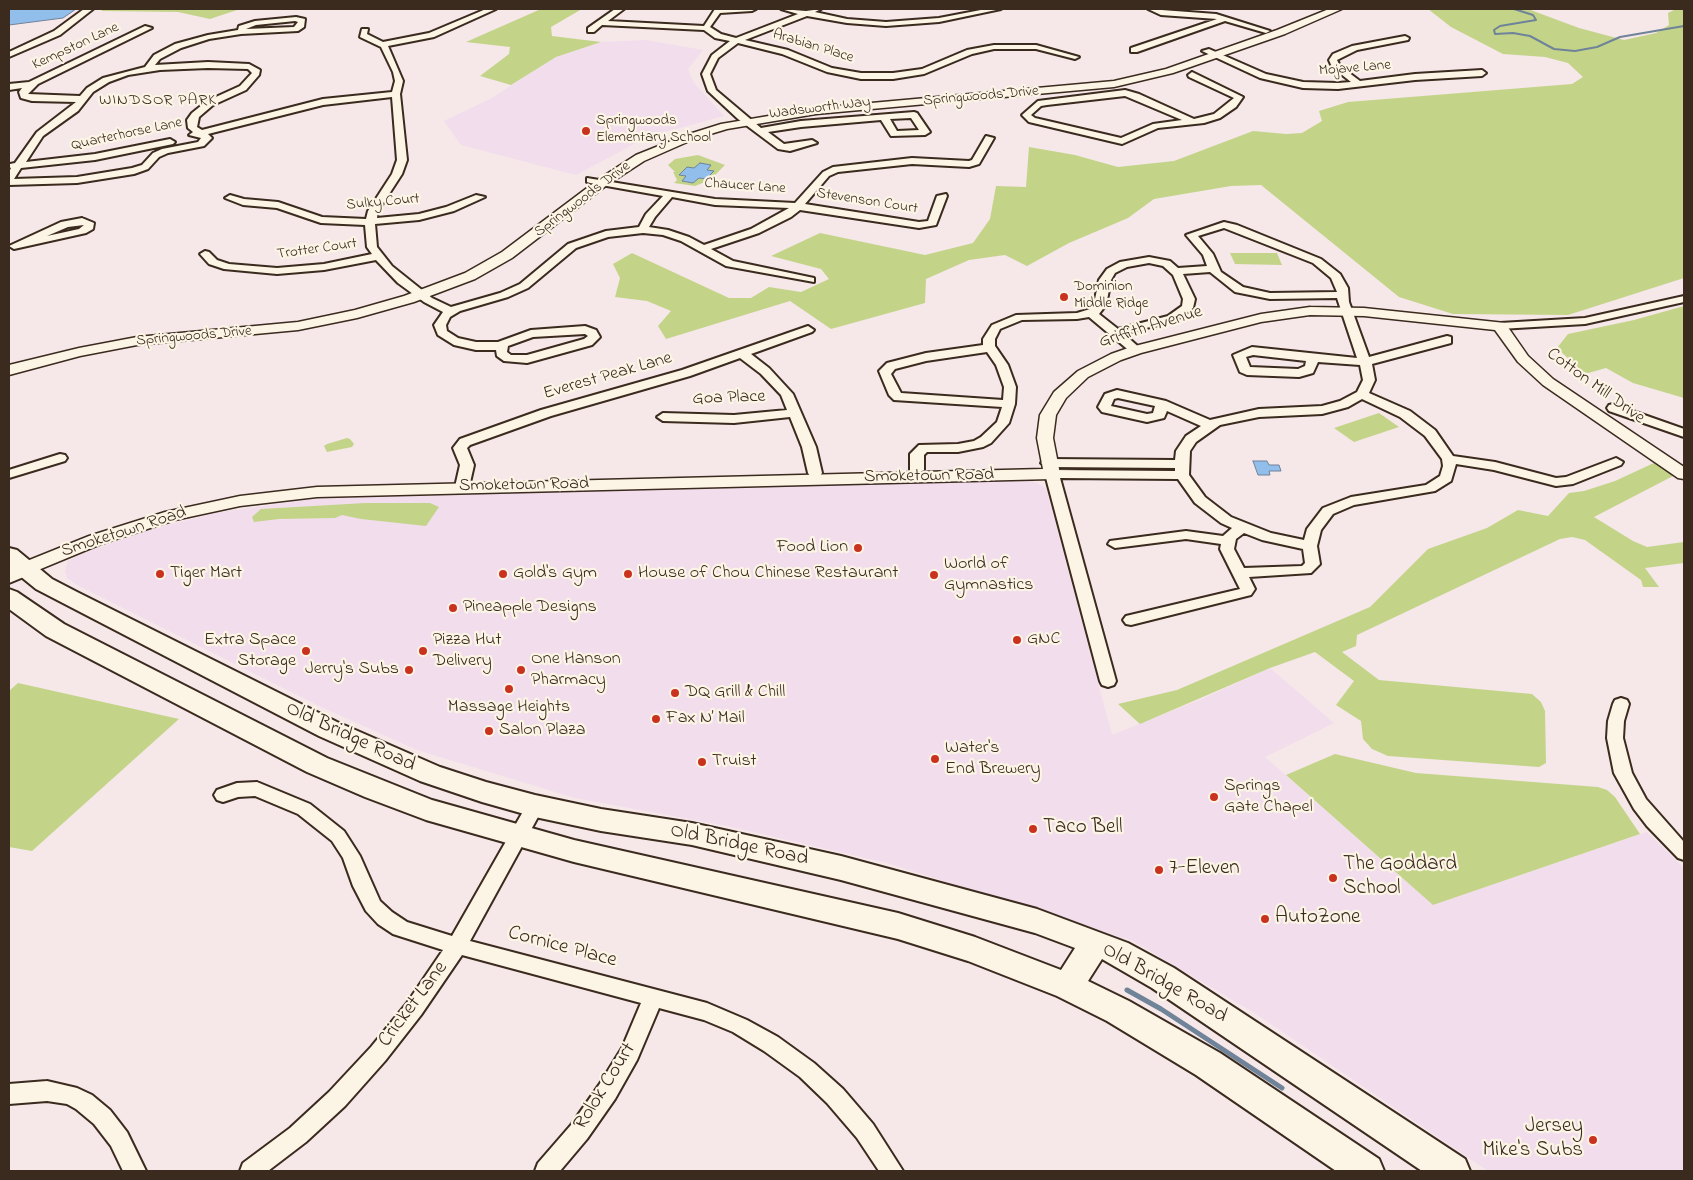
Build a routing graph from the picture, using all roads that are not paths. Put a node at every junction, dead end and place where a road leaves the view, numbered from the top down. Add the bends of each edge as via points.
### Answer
1 (89, 9) edge
2 (492, 9) edge
3 (620, 9) edge
4 (752, 9) edge
5 (785, 9) edge
6 (817, 9) edge
7 (997, 9) edge
8 (1152, 9) edge
9 (1319, 9) edge
10 (1337, 9) edge
11 (808, 13) junction
12 (1226, 19) junction
13 (600, 23) junction
14 (148, 28) dead end
15 (706, 28) junction
16 (591, 30) dead end
17 (365, 31) dead end
18 (1266, 31) junction
19 (241, 32) junction
20 (1406, 38) dead end
21 (736, 41) junction
22 (383, 45) junction
23 (1134, 50) dead end
24 (1211, 53) junction
25 (9, 55) edge
26 (1075, 57) dead end
27 (150, 68) junction
28 (1482, 73) dead end
29 (1192, 75) dead end
30 (1359, 84) junction
31 (29, 85) junction
32 (9, 87) edge
33 (1068, 92) junction
34 (396, 94) junction
35 (84, 99) junction
36 (884, 116) dead end
37 (744, 119) junction
38 (1192, 121) junction
39 (760, 131) junction
40 (200, 133) junction
41 (989, 138) dead end
42 (812, 143) dead end
43 (13, 166) edge
44 (590, 180) junction
45 (9, 181) edge
46 (603, 182) junction
47 (669, 195) junction
48 (942, 196) dead end
49 (480, 197) dead end
50 (230, 198) dead end
51 (798, 206) junction
52 (370, 222) junction
53 (644, 230) junction
54 (12, 247) edge
55 (702, 250) junction
56 (205, 254) dead end
57 (378, 256) junction
58 (1212, 269) junction
59 (1176, 271) junction
60 (810, 280) dead end
61 (416, 292) junction
62 (1343, 295) junction
63 (1684, 298) edge
64 (1347, 311) junction
65 (451, 312) junction
66 (1091, 313) junction
67 (1500, 326) junction
68 (808, 330) dead end
69 (1116, 333) junction
70 (1447, 340) dead end
71 (502, 346) junction
72 (990, 348) junction
73 (1136, 350) junction
74 (743, 354) junction
75 (1312, 358) junction
76 (9, 361) edge
77 (1366, 362) junction
78 (9, 370) edge
79 (1362, 394) junction
80 (1009, 404) junction
81 (1162, 404) dead end
82 (1613, 408) dead end
83 (796, 413) junction
84 (662, 417) dead end
85 (1210, 425) junction
86 (1684, 433) edge
87 (60, 458) dead end
88 (1449, 459) junction
89 (1616, 462) dead end
90 (1050, 468) junction
91 (1182, 469) junction
92 (918, 470) junction
93 (816, 472) junction
94 (9, 474) edge
95 (1684, 474) edge
96 (464, 482) junction
97 (1241, 528) junction
98 (1228, 541) junction
99 (1115, 544) dead end
100 (1310, 546) junction
101 (13, 565) edge
102 (1240, 573) junction
103 (9, 597) edge
104 (1130, 620) dead end
105 (1108, 681) dead end
106 (1621, 704) dead end
107 (223, 795) dead end
108 (535, 806) junction
109 (518, 836) junction
110 (1684, 853) edge
111 (1095, 943) junction
112 (457, 946) junction
113 (1068, 986) junction
114 (654, 997) junction
115 (9, 1094) edge
116 (135, 1171) edge
117 (251, 1171) edge
118 (546, 1171) edge
119 (892, 1171) edge
120 (1366, 1171) edge
121 (1452, 1171) edge

1 - 25 street via 57,33
2 - 22 street via 431,35
3 - 13 street
4 - 15 street via 718,12
5 - 11 street
6 - 11 street, Wadsworth Way
7 - 11 street via 897,24 847,21
8 - 12 street via 1161,13
9 - 18 street, Springwoods Drive
10 - 24 street, Springwoods Drive via 1281,32
11 - 21 street, Wadsworth Way
12 - 18 street
12 - 23 street
13 - 15 street, Arabian Place
13 - 16 street
14 - 31 street, Kempston Lane
15 - 21 street, Arabian Place via 718,36
17 - 22 street via 363,35
18 - 24 street, Springwoods Drive
19 - 19 street via 292,30 300,27 302,21 265,22 245,26
19 - 27 street via 178,46 157,57
20 - 30 street via 1354,48 1336,56 1333,60 1336,68
21 - 26 street, Arabian Place via 787,53 830,70 870,76 924,72 970,52 994,47 1036,48
21 - 37 street, Wadsworth Way via 715,57 706,74 712,91
22 - 34 street via 399,77
24 - 30 street, Mojave Lane via 1283,82 1327,86
24 - 33 street, Springwoods Drive via 1140,79
27 - 35 street via 106,80
27 - 40 street via 208,65 256,70 243,88 210,103 195,115 192,124
28 - 30 street, Mojave Lane via 1415,76
29 - 38 street via 1239,96 1223,114
31 - 32 street
31 - 35 street, Kempston Lane via 20,97
33 - 37 street, Springwoods Drive
33 - 38 street via 1131,94
33 - 38 street via 1042,103 1026,117 1117,141 1156,126
34 - 40 street, Quarterhorse Lane via 314,104
34 - 52 street via 402,160
35 - 43 street via 40,134
36 - 39 street, Wadsworth Way
37 - 39 street, Wadsworth Way
37 - 44 street, Springwoods Drive via 710,124 652,144
37 - 46 street, Springwoods Drive via 669,144
39 - 42 street, Wadsworth Way via 784,148
40 - 43 street, Quarterhorse Lane via 118,153
40 - 45 street via 207,138 205,142 160,153 138,171 71,181
41 - 51 street, Chaucer Lane via 976,162 969,164 912,161 836,168 826,174
43 - 45 street
44 - 46 street, Chaucer Lane
44 - 61 street, Springwoods Drive via 493,252
46 - 47 street, Chaucer Lane
46 - 61 street, Springwoods Drive via 508,255 470,276
47 - 51 street, Chaucer Lane via 732,204
47 - 53 street via 650,216
48 - 51 street, Stevenson Court via 932,223 925,225
49 - 52 street, Sulky Court via 419,217
50 - 52 street, Sulky Court via 278,205 330,221
51 - 55 street via 755,231
52 - 57 street via 372,247
53 - 55 street via 675,235
53 - 65 street via 612,233 584,241 562,252 524,286
54 - 54 street via 82,230 90,225 73,222
55 - 60 street via 744,268
56 - 57 street, Trotter Court via 213,262 228,267 277,271 324,267
57 - 61 street
58 - 59 street
58 - 62 street via 1231,286 1260,295
58 - 62 street via 1208,254 1191,235 1229,226 1317,261 1336,276
59 - 66 street via 1166,263 1149,260 1116,267 1105,280 1100,305
59 - 69 street via 1189,299 1184,312
61 - 65 street
61 - 76 street, Springwoods Drive via 315,314 145,332
61 - 78 street, Springwoods Drive via 364,312 298,326 137,342 79,352
62 - 64 street
63 - 67 street, Cotton Mill Drive via 1585,321
64 - 67 street, Griffith Avenue
64 - 73 street, Griffith Avenue via 1291,313 1261,318
64 - 77 street
65 - 71 street via 440,325 446,337 470,345
66 - 69 street
66 - 72 street via 1011,319 992,331
67 - 95 street, Cotton Mill Drive via 1523,358 1548,382
68 - 74 street, Everest Peak Lane
69 - 73 street
70 - 77 street
71 - 71 street via 544,331 585,330 594,335 588,342 521,359 504,356
72 - 80 street via 1007,376
72 - 80 street via 926,357 891,366 885,374 898,397
73 - 90 street, Griffith Avenue via 1090,370 1060,395 1048,415 1045,428
74 - 83 street via 777,382
74 - 96 street, Everest Peak Lane via 642,387 546,413 465,442 460,448 468,465
75 - 75 street via 1252,351 1241,353 1239,357 1247,371 1299,373 1309,370
75 - 77 street
77 - 79 street via 1369,380
79 - 85 street via 1344,404 1322,410 1252,414
79 - 88 street via 1389,405 1418,423 1439,443
80 - 92 street via 1003,423 986,440 969,446 924,448 917,454
81 - 85 street
82 - 86 street
83 - 84 street, Goa Place via 734,419
83 - 93 street
85 - 91 street via 1191,438 1183,451
87 - 94 street
88 - 89 street via 1495,466 1556,482 1568,481
88 - 100 street via 1446,478 1430,488 1351,501 1328,511 1314,529
90 - 91 street
90 - 92 street, Smoketown Road
90 - 96 street, Smoketown Road
90 - 105 street, Griffith Avenue
91 - 97 street via 1200,500
92 - 93 street, Smoketown Road
93 - 96 street, Smoketown Road
96 - 101 street, Smoketown Road via 240,501 138,526
97 - 98 street
97 - 100 street
98 - 99 street via 1186,535
98 - 102 street via 1228,549
100 - 102 street via 1312,564 1306,570
101 - 108 main road, Old Bridge Road via 69,598 391,759 482,792
102 - 104 street via 1248,589 1246,592
103 - 109 main road, Old Bridge Road via 56,630 317,765 426,809
106 - 110 street via 1615,738 1623,772 1649,815
107 - 112 street, Cornice Place via 257,789 304,809 338,836 351,856 367,898 385,918 400,928
108 - 109 street, Cricket Lane
108 - 111 main road, Old Bridge Road via 692,834 831,865 1037,921
109 - 112 street, Cricket Lane
109 - 113 main road, Old Bridge Road via 898,926 975,950
111 - 113 main road
111 - 121 main road, Old Bridge Road via 1163,978
112 - 114 street, Cornice Place
112 - 117 street, Cricket Lane via 414,1009 343,1092 298,1135
113 - 120 main road, Old Bridge Road via 1166,1038
114 - 118 street, Rolok Court via 630,1053 607,1092
114 - 119 street, Cornice Place via 706,1012 772,1044 835,1096 865,1131
115 - 116 street via 47,1091 84,1102 120,1139

